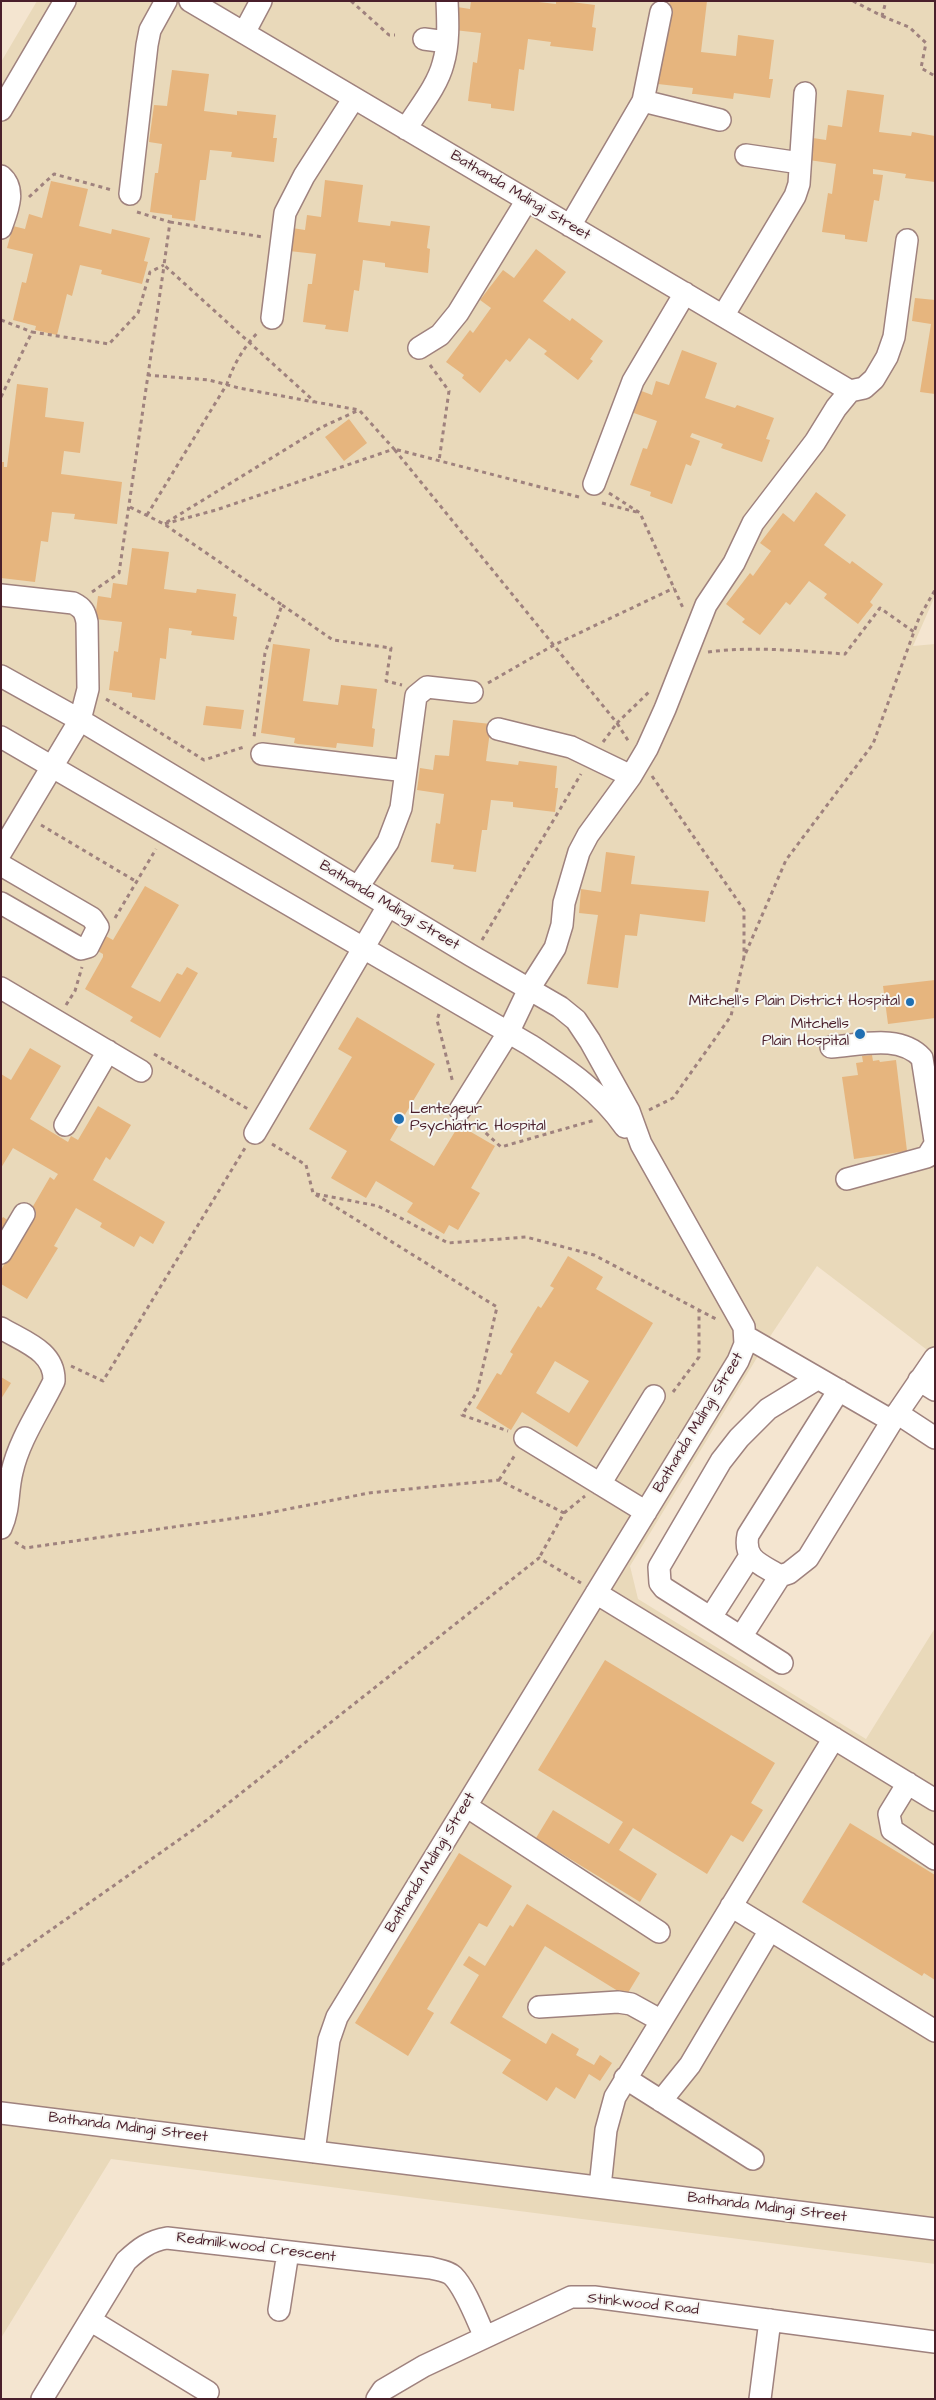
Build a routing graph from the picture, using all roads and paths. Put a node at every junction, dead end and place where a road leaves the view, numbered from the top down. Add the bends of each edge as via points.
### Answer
1 (65, 1) edge
2 (166, 1) edge
3 (190, 1) edge
4 (260, 1) edge
5 (351, 1) edge
6 (447, 1) edge
7 (853, 1) edge
8 (886, 1) edge
9 (661, 12) dead end
10 (882, 16) junction
11 (244, 33) junction
12 (395, 36) dead end
13 (424, 39) dead end
14 (447, 42) junction
15 (935, 76) edge
16 (805, 93) dead end
17 (354, 98) junction
18 (643, 101) junction
19 (1, 110) edge
20 (720, 120) dead end
21 (406, 128) junction
22 (746, 155) dead end
23 (800, 163) junction
24 (1, 176) edge
25 (130, 194) junction
26 (527, 200) junction
27 (8, 206) junction
28 (170, 222) junction
29 (570, 226) junction
30 (1, 228) edge
31 (281, 240) junction
32 (907, 240) dead end
33 (164, 265) junction
34 (685, 293) junction
35 (723, 316) junction
36 (272, 318) dead end
37 (1, 320) edge
38 (32, 332) junction
39 (248, 342) junction
40 (419, 348) joint
41 (147, 376) junction
42 (227, 384) junction
43 (850, 391) junction
44 (1, 397) edge
45 (316, 402) junction
46 (359, 410) junction
47 (394, 450) junction
48 (439, 461) junction
49 (589, 494) junction
50 (130, 507) junction
51 (640, 513) junction
52 (147, 515) junction
53 (164, 524) junction
54 (674, 588) junction
55 (935, 590) edge
56 (1, 595) edge
57 (282, 605) junction
58 (85, 613) junction
59 (685, 613) dead end
60 (914, 632) junction
61 (554, 645) junction
62 (687, 655) junction
63 (1, 676) edge
64 (88, 689) junction
65 (422, 689) junction
66 (652, 689) dead end
67 (472, 692) joint
68 (80, 720) junction
69 (617, 723) junction
70 (498, 729) dead end
71 (1, 737) edge
72 (262, 754) dead end
73 (591, 756) junction
74 (51, 768) junction
75 (636, 768) junction
76 (406, 771) junction
77 (23, 815) junction
78 (166, 834) junction
79 (1, 852) edge
80 (1, 865) edge
81 (137, 882) junction
82 (358, 887) junction
83 (1, 903) edge
84 (388, 906) junction
85 (98, 926) junction
86 (88, 947) junction
87 (364, 949) junction
88 (472, 956) junction
89 (744, 957) junction
90 (1, 988) edge
91 (529, 989) junction
92 (446, 996) junction
93 (56, 1020) junction
94 (508, 1032) junction
95 (831, 1047) dead end
96 (108, 1051) junction
97 (141, 1070) joint
98 (460, 1110) junction
99 (596, 1120) dead end
100 (64, 1125) dead end
101 (254, 1133) junction
102 (638, 1135) junction
103 (935, 1142) edge
104 (847, 1179) dead end
105 (312, 1193) junction
106 (24, 1214) dead end
107 (1, 1253) edge
108 (699, 1310) junction
109 (1, 1328) edge
110 (745, 1336) junction
111 (42, 1352) junction
112 (935, 1358) edge
113 (817, 1379) junction
114 (927, 1385) edge
115 (839, 1390) junction
116 (654, 1396) joint
117 (894, 1417) junction
118 (525, 1438) junction
119 (935, 1438) edge
120 (499, 1480) junction
121 (600, 1484) junction
122 (646, 1512) junction
123 (5, 1533) edge
124 (750, 1556) junction
125 (539, 1558) junction
126 (780, 1576) junction
127 (596, 1593) junction
128 (710, 1618) junction
129 (741, 1637) junction
130 (782, 1662) dead end
131 (834, 1738) junction
132 (908, 1783) junction
133 (935, 1800) edge
134 (466, 1806) junction
135 (935, 1859) edge
136 (731, 1906) junction
137 (770, 1930) junction
138 (660, 1932) dead end
139 (1, 1965) edge
140 (539, 2007) dead end
141 (660, 2020) junction
142 (935, 2031) edge
143 (625, 2078) junction
144 (661, 2101) junction
145 (1, 2112) edge
146 (314, 2152) junction
147 (753, 2158) dead end
148 (600, 2187) junction
149 (935, 2229) edge
150 (288, 2252) junction
151 (279, 2310) dead end
152 (90, 2320) junction
153 (770, 2320) junction
154 (484, 2337) junction
155 (935, 2342) edge
156 (208, 2392) dead end
157 (42, 2399) edge
158 (377, 2399) edge
159 (760, 2399) edge

1 - 19 street
2 - 25 street via 150,30 147,45
3 - 11 street, Bathanda Mdingi Street
4 - 11 street
5 - 12 path via 389,35
6 - 14 street
7 - 10 path
8 - 10 path
9 - 18 street
10 - 15 path via 909,27 926,43 921,68
11 - 17 street, Bathanda Mdingi Street
13 - 14 street
14 - 21 street via 437,79
16 - 23 street
17 - 21 street, Bathanda Mdingi Street
17 - 31 street via 293,197 285,213
18 - 20 street
18 - 29 street
21 - 26 street, Bathanda Mdingi Street
22 - 23 street
23 - 35 street via 799,184 789,209
24 - 27 street via 11,190
25 - 27 path via 54,174 23,204
25 - 28 path via 125,208
26 - 29 street, Bathanda Mdingi Street
26 - 40 street via 458,313 440,335
27 - 30 street
28 - 31 path
28 - 33 path
29 - 34 street, Bathanda Mdingi Street
31 - 36 street
32 - 43 street via 894,337 887,357 870,384
33 - 38 path via 150,272 138,313 109,344
33 - 39 path
33 - 41 path
34 - 35 street, Bathanda Mdingi Street
34 - 49 street via 633,381
35 - 43 street, Bathanda Mdingi Street
37 - 38 path
38 - 44 path
39 - 42 path
39 - 45 path
40 - 48 path via 448,392
41 - 42 path
41 - 50 path
42 - 45 path
42 - 52 path
43 - 62 street via 753,523 734,562 706,606
45 - 46 path
46 - 47 path
46 - 53 path via 322,427
47 - 48 path
47 - 53 path via 216,510
47 - 61 path
48 - 49 path
49 - 51 path
49 - 51 path
50 - 52 path
50 - 58 path via 119,573 91,593
51 - 54 path
52 - 53 path
53 - 57 path
54 - 59 path
54 - 61 path
55 - 60 path
56 - 58 street via 73,603
57 - 64 path via 265,653 253,744 204,760
57 - 65 path via 333,640 391,648 386,682
58 - 64 street
60 - 62 path via 880,608 845,654 724,650
60 - 89 path via 873,744 786,860
61 - 67 path
61 - 69 path
62 - 75 street via 665,710
63 - 68 street, Bathanda Mdingi Street
64 - 68 street
65 - 67 street via 432,687
65 - 76 street via 415,700
66 - 69 path
68 - 74 street
68 - 82 street, Bathanda Mdingi Street
69 - 73 path
69 - 75 path
70 - 73 street via 547,739
71 - 74 street, Bathanda Mdingi Street
72 - 76 street
73 - 75 street
73 - 88 path
74 - 77 street
74 - 78 street, Bathanda Mdingi Street
75 - 89 path via 744,910
75 - 91 street via 578,852 564,903 559,938
76 - 82 street via 395,826
77 - 79 street
77 - 81 path
78 - 81 path
78 - 87 street, Bathanda Mdingi Street
80 - 85 street via 92,918
81 - 85 path via 109,929
82 - 84 street, Bathanda Mdingi Street
83 - 86 street via 76,948
84 - 87 street
84 - 88 street, Bathanda Mdingi Street
85 - 86 street
86 - 93 path via 75,991
87 - 92 street, Bathanda Mdingi Street
87 - 101 street
88 - 91 street, Bathanda Mdingi Street
89 - 102 path via 731,1016 673,1098 639,1115
90 - 93 street
91 - 94 street
91 - 102 street, Bathanda Mdingi Street via 576,1020
92 - 94 street, Bathanda Mdingi Street
92 - 98 path via 437,1020
93 - 96 street
94 - 98 street
94 - 102 street, Bathanda Mdingi Street via 592,1088
95 - 103 street via 902,1044 914,1049 922,1058
96 - 97 street
96 - 100 street
97 - 101 path via 152,1053 256,1113
98 - 99 path via 501,1147
101 - 105 path via 306,1165
101 - 111 path via 103,1381
102 - 110 street, Bathanda Mdingi Street via 741,1319
103 - 104 street via 927,1157
105 - 108 path via 378,1206 448,1243 526,1237 594,1256
105 - 118 path via 497,1307 477,1392 462,1414
106 - 107 street
108 - 110 path
108 - 116 path via 699,1356 671,1395
109 - 111 street
110 - 113 street via 782,1355
110 - 122 street, Bathanda Mdingi Street via 738,1361
111 - 123 street via 50,1359 54,1381 12,1472
112 - 114 street
113 - 115 street
113 - 128 street via 768,1409 739,1438 721,1461 659,1567 660,1584 664,1588
114 - 117 street
115 - 117 street
115 - 124 street via 748,1535 747,1551
116 - 121 street
117 - 119 street
117 - 126 street via 808,1558 790,1574
118 - 120 path
118 - 121 street
120 - 123 path via 369,1493 258,1515 24,1548
120 - 125 path via 564,1513
121 - 122 street
122 - 127 street, Bathanda Mdingi Street
124 - 126 street
124 - 128 street
125 - 127 path
125 - 139 path via 207,1820
126 - 129 street
127 - 131 street
127 - 134 street, Bathanda Mdingi Street
128 - 129 street
129 - 130 street
131 - 132 street
131 - 136 street
132 - 133 street
132 - 135 street via 889,1814 892,1830
134 - 138 street
134 - 146 street, Bathanda Mdingi Street via 333,2025
136 - 137 street
136 - 141 street
137 - 142 street
137 - 144 street via 690,2064
140 - 141 street via 618,2002 631,2004
141 - 143 street
143 - 144 street
143 - 148 street via 609,2114
144 - 147 street
145 - 146 street, Bathanda Mdingi Street
146 - 148 street, Bathanda Mdingi Street
148 - 149 street, Bathanda Mdingi Street
150 - 151 street
150 - 152 street, Redmilkwood Crescent via 182,2239 154,2240 126,2261
150 - 154 street, Redmilkwood Crescent via 444,2272 453,2276 459,2285
152 - 156 street
152 - 157 street, Redmilkwood Crescent
153 - 154 street, Stinkwood Road via 594,2297 571,2297
153 - 155 street, Stinkwood Road
153 - 159 street
154 - 158 street, Stinkwood Road via 402,2378 383,2390

